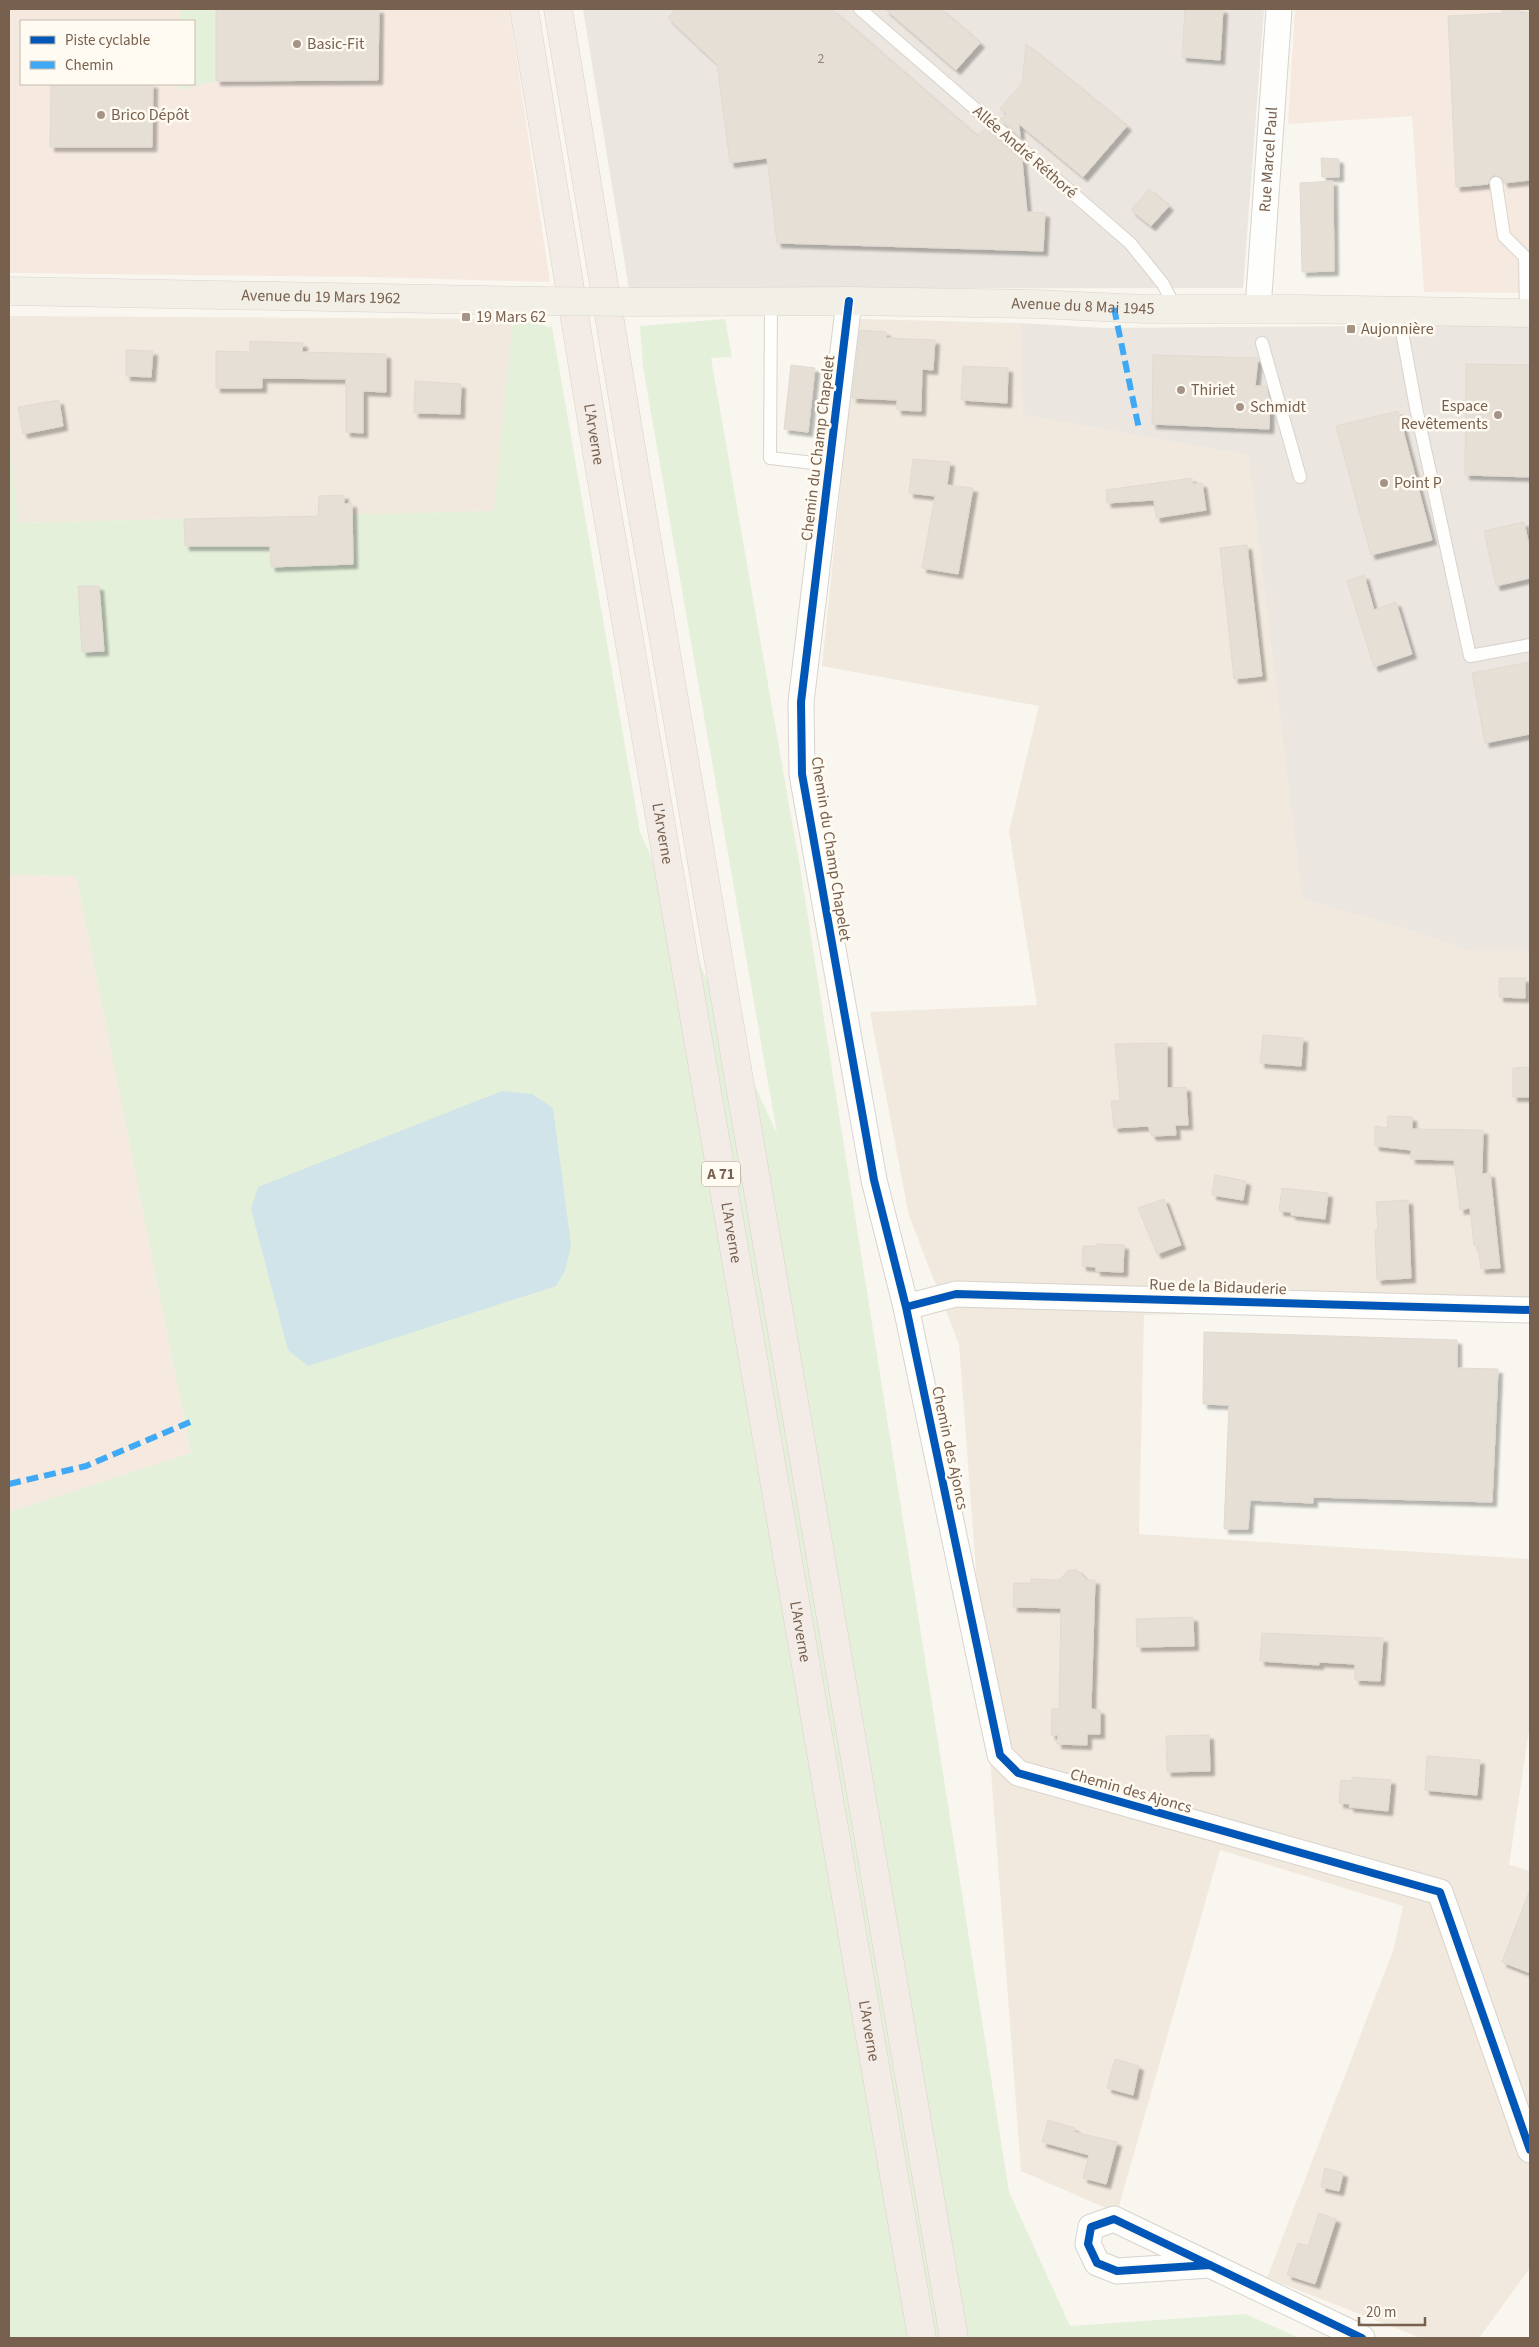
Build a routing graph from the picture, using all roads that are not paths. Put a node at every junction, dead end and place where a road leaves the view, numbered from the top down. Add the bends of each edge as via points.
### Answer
1 (524, 9) edge
2 (558, 9) edge
3 (860, 9) edge
4 (1279, 9) edge
5 (1496, 183) dead end
6 (1528, 254) edge
7 (9, 291) edge
8 (849, 301) junction
9 (634, 302) joint
10 (771, 302) junction
11 (1176, 309) junction
12 (1258, 309) junction
13 (1398, 310) junction
14 (1528, 313) edge
15 (1262, 343) dead end
16 (831, 465) junction
17 (1300, 477) dead end
18 (1530, 645) edge
19 (906, 1307) junction
20 (1530, 1310) edge
21 (1530, 2150) edge
22 (1210, 2265) dead end
23 (922, 2338) edge
24 (954, 2338) edge
25 (1362, 2338) edge

1 - 23 highway, L'Arverne / A 71 via 598,466
2 - 24 highway, L'Arverne / A 71
3 - 11 lane, Allée André Réthoré via 1130,243 1163,284
4 - 12 street, Rue Marcel Paul
5 - 6 lane via 1504,236
6 - 14 lane
7 - 9 main road, Avenue du 19 Mars 1962, bridge
8 - 10 main road, Avenue du 8 Mai 1945
8 - 11 main road, Avenue du 8 Mai 1945
8 - 16 street, Chemin du Champ Chapelet
9 - 10 main road, Avenue du 8 Mai 1945
10 - 16 lane via 770,458
11 - 12 main road, Avenue du 8 Mai 1945
12 - 13 main road, Avenue du 8 Mai 1945
13 - 14 main road, Avenue du 8 Mai 1945
13 - 18 lane via 1470,656
15 - 17 lane
16 - 19 street, Chemin du Champ Chapelet via 801,702 802,774 874,1180
19 - 20 street, Rue de la Bidauderie via 956,1294
19 - 21 street, Chemin des Ajoncs via 1000,1756 1018,1774 1440,1892
22 - 25 street

